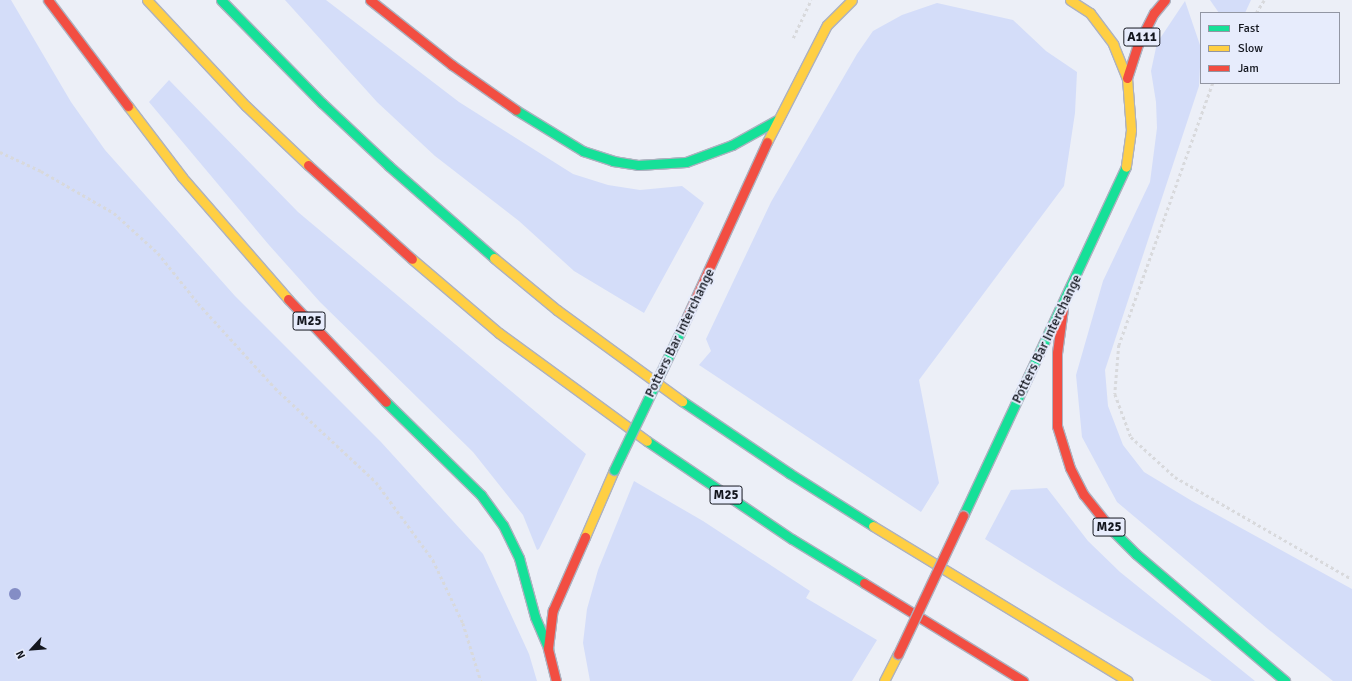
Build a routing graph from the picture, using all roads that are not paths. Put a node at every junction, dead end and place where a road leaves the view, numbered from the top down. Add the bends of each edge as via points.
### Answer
1 (48, 0) edge
2 (147, 0) edge
3 (221, 0) edge
4 (370, 0) edge
5 (852, 0) edge
6 (1070, 0) edge
7 (1165, 0) edge
8 (831, 6) dead end
9 (827, 25) junction
10 (1127, 78) junction
11 (777, 120) junction
12 (1063, 308) junction
13 (548, 648) junction
14 (556, 681) edge
15 (884, 681) edge
16 (1023, 681) edge
17 (1128, 681) edge
18 (1285, 681) edge

1 - 13 main road, M25 via 182,177 264,273 362,379 482,495 503,525 519,558 535,617
2 - 16 main road, M25 via 246,106 311,168 438,283 499,333 703,480 792,539
3 - 17 main road via 322,103 389,166 457,227 558,310 691,407 789,473
4 - 11 main road via 452,65 533,122 583,151 613,161 638,165 686,162 732,145
5 - 9 main road, Potters Bar Interchange
6 - 10 main road, Potters Bar Interchange via 1090,14 1113,44
7 - 10 main road, A111 via 1154,12 1138,44
8 - 9 main road
9 - 11 main road, Potters Bar Interchange
10 - 12 main road, Potters Bar Interchange via 1131,130 1126,169
11 - 13 main road, Potters Bar Interchange, bridge via 573,560 553,610
12 - 15 main road, Potters Bar Interchange, bridge
12 - 18 main road, M25 via 1056,361 1057,426 1070,468 1084,495 1099,517 1136,554
13 - 14 main road, Potters Bar Interchange

